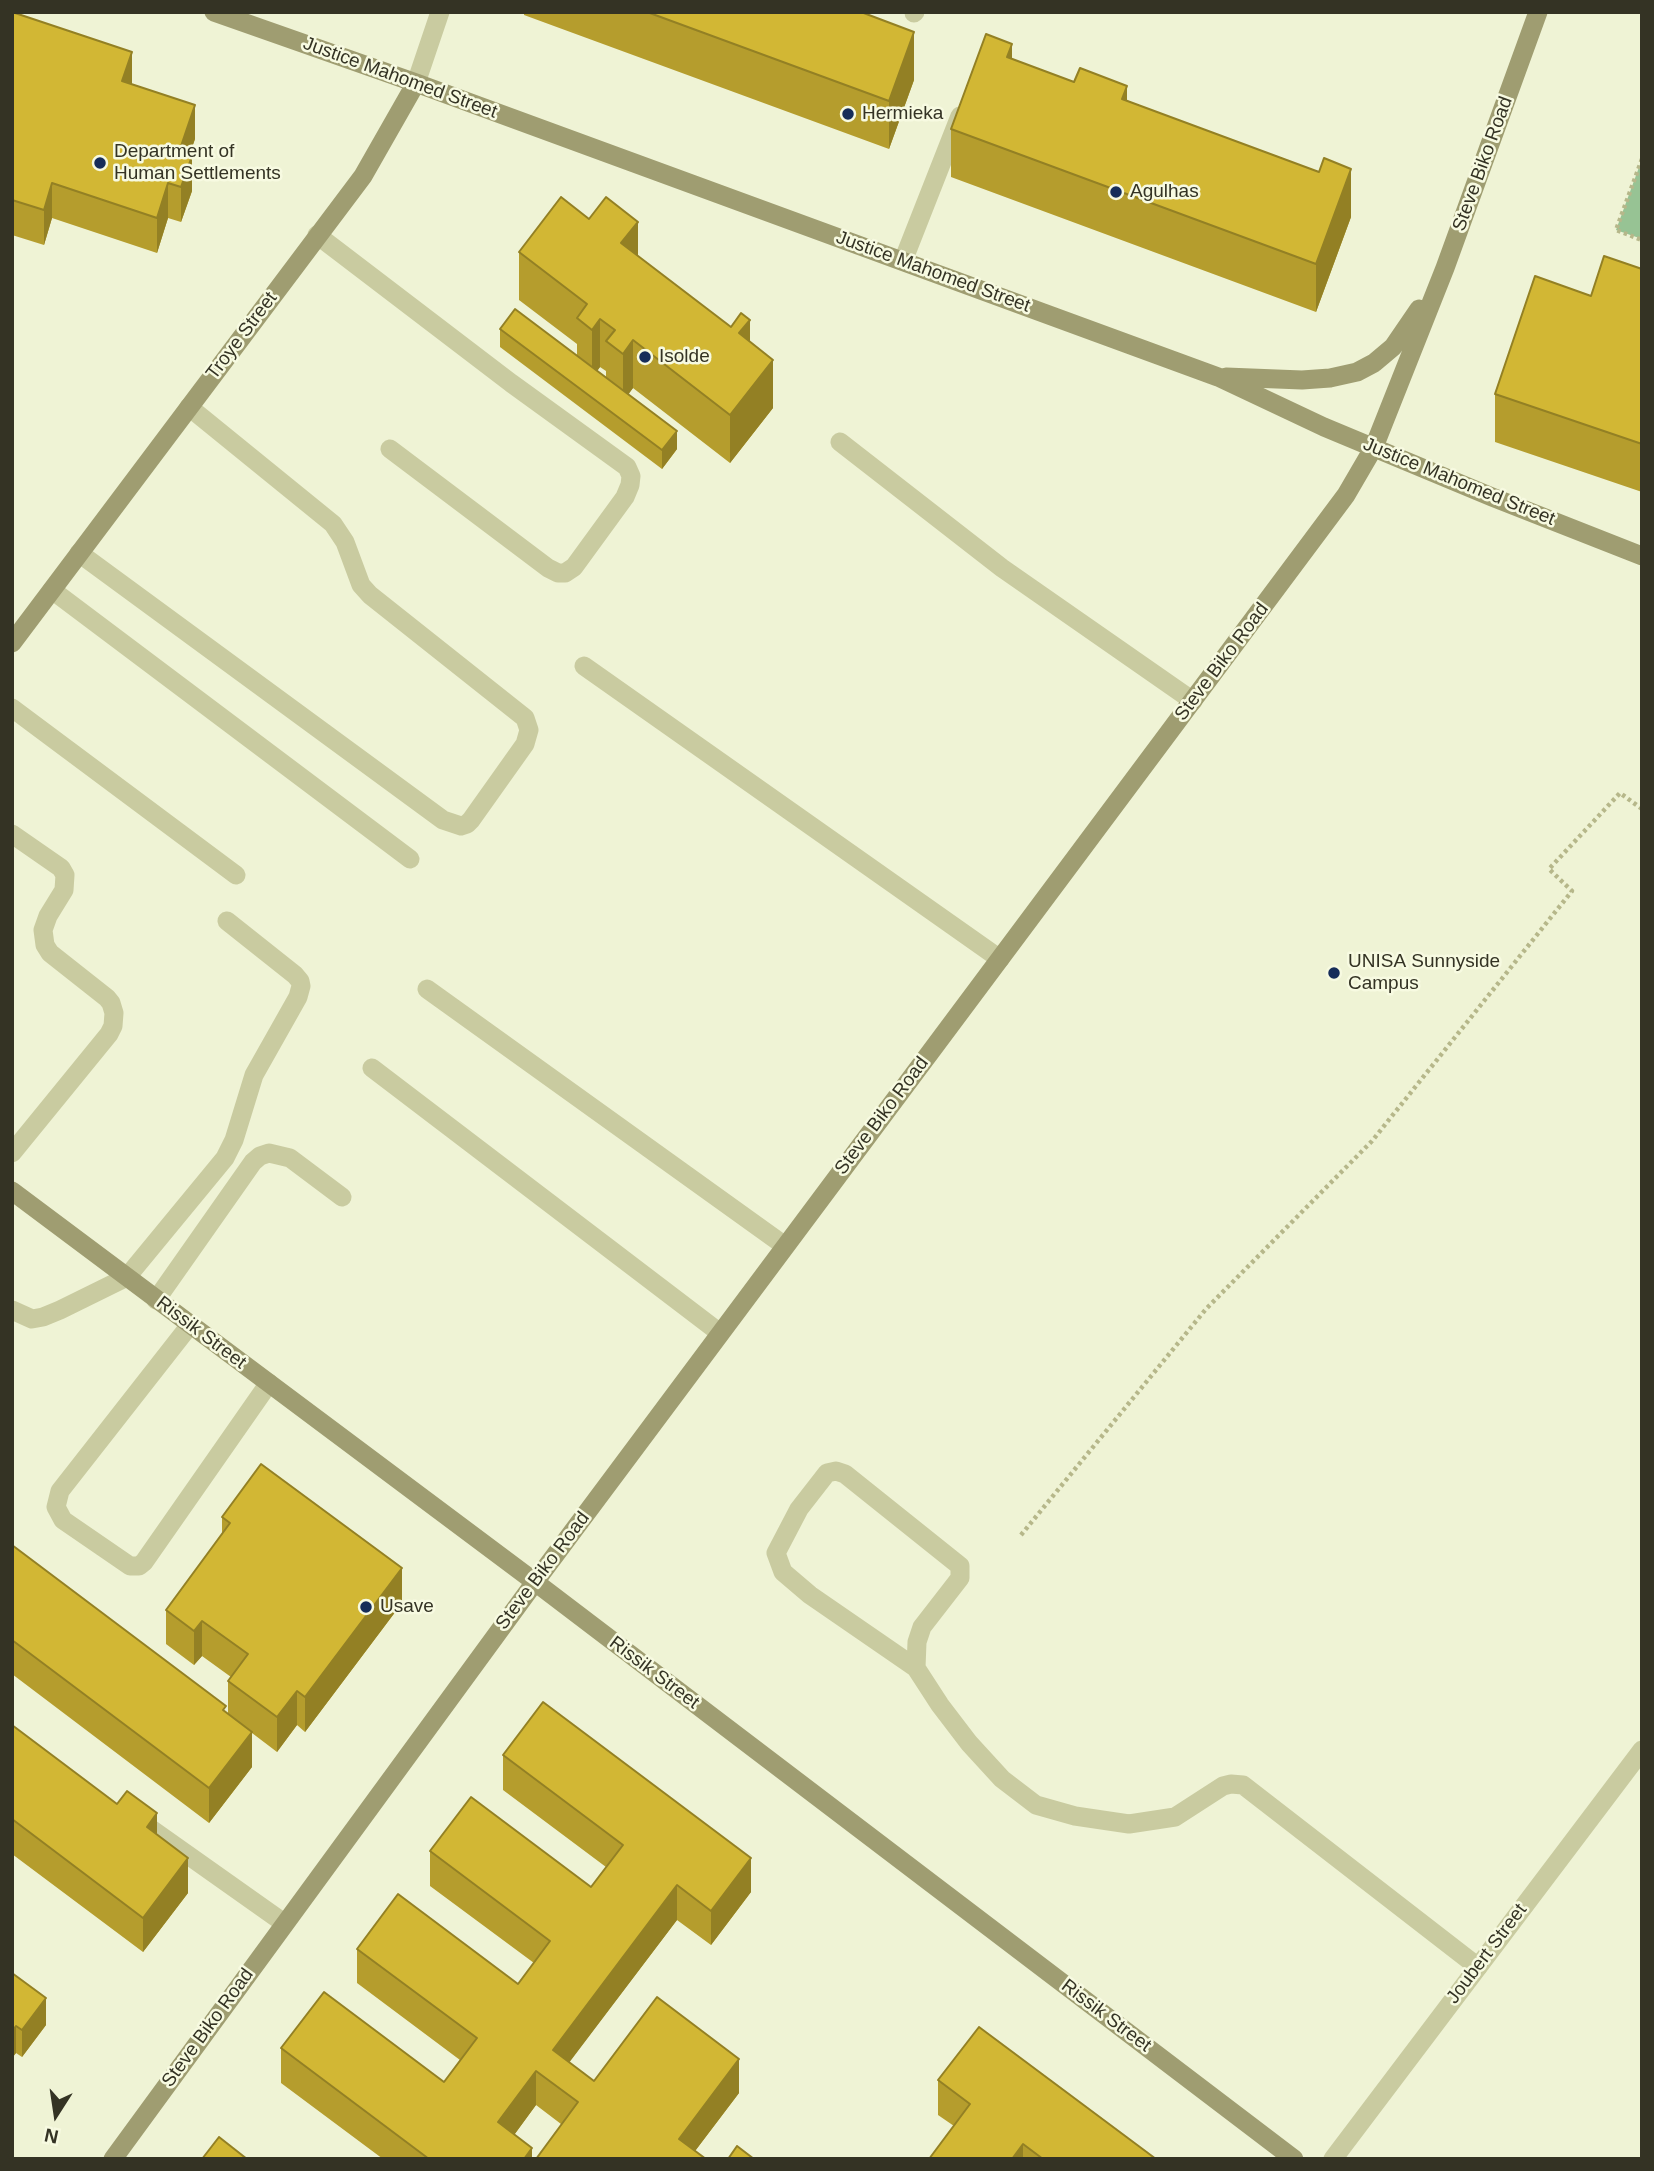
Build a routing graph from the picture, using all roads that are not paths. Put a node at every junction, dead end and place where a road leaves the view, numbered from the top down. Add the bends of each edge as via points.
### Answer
1 (214, 12) edge
2 (440, 12) edge
3 (1538, 12) edge
4 (416, 82) junction
5 (967, 98) edge
6 (317, 235) junction
7 (903, 261) junction
8 (1445, 268) junction
9 (1218, 377) junction
10 (188, 407) junction
11 (840, 442) dead end
12 (1374, 447) junction
13 (390, 449) dead end
14 (79, 553) junction
15 (1642, 556) edge
16 (52, 590) junction
17 (12, 643) edge
18 (584, 666) dead end
19 (1192, 701) junction
20 (12, 708) edge
21 (12, 834) edge
22 (410, 859) dead end
23 (236, 875) dead end
24 (227, 921) dead end
25 (1000, 959) junction
26 (427, 989) dead end
27 (372, 1068) dead end
28 (12, 1153) edge
29 (12, 1191) edge
30 (342, 1196) dead end
31 (785, 1246) junction
32 (127, 1277) junction
33 (156, 1300) junction
34 (16, 1318) edge
35 (190, 1325) junction
36 (720, 1333) junction
37 (269, 1383) junction
38 (534, 1582) junction
39 (916, 1668) junction
40 (1642, 1750) edge
41 (126, 1811) edge
42 (284, 1923) junction
43 (1478, 1967) junction
44 (113, 2159) edge
45 (1294, 2159) edge
46 (1333, 2159) edge

1 - 4 main road, Justice Mahomed Street
2 - 4 street, Troye Street
3 - 8 main road, Steve Biko Road
4 - 6 main road, Troye Street via 363,176
4 - 7 main road, Justice Mahomed Street
5 - 7 street
6 - 10 main road, Troye Street
6 - 13 street via 627,467 630,485 574,567 558,573
7 - 9 main road, Justice Mahomed Street
8 - 9 main road via 1393,347 1357,372 1302,380
8 - 12 main road, Steve Biko Road
9 - 12 main road, Justice Mahomed Street
10 - 14 main road, Troye Street
10 - 14 street via 332,524 345,542 361,585 370,594 525,718 529,730 525,744 471,820 461,826 443,820
11 - 19 street via 1002,568
12 - 15 main road, Justice Mahomed Street
12 - 19 main road, Steve Biko Road via 1346,495
14 - 16 main road, Troye Street
16 - 17 main road, Troye Street
16 - 22 street
18 - 25 street
19 - 25 main road, Steve Biko Road
20 - 23 street
21 - 28 street via 61,868 65,876 64,890 43,930 45,945 107,998 114,1013 108,1034
24 - 32 street via 295,975 300,981 298,997 254,1075 225,1158
25 - 31 main road, Steve Biko Road
26 - 31 street
27 - 36 street
29 - 32 main road, Rissik Street
30 - 33 street via 290,1157 260,1156
31 - 36 main road, Steve Biko Road
32 - 33 main road, Rissik Street
32 - 34 street via 60,1310 33,1319
33 - 35 main road, Rissik Street
35 - 37 main road, Rissik Street
35 - 37 street via 60,1491 56,1507 63,1520 130,1566 139,1566
36 - 38 main road, Steve Biko Road
37 - 38 main road, Rissik Street
38 - 42 main road, Steve Biko Road
38 - 45 main road, Rissik Street
39 - 39 street via 783,1572 776,1553 799,1509 827,1473 845,1474 960,1566 960,1578 922,1627
39 - 43 street via 969,1743 1002,1779 1036,1805 1129,1824 1175,1817 1223,1786 1243,1785
40 - 43 street, Joubert Street
41 - 42 street
42 - 44 main road, Steve Biko Road
43 - 46 street, Joubert Street

